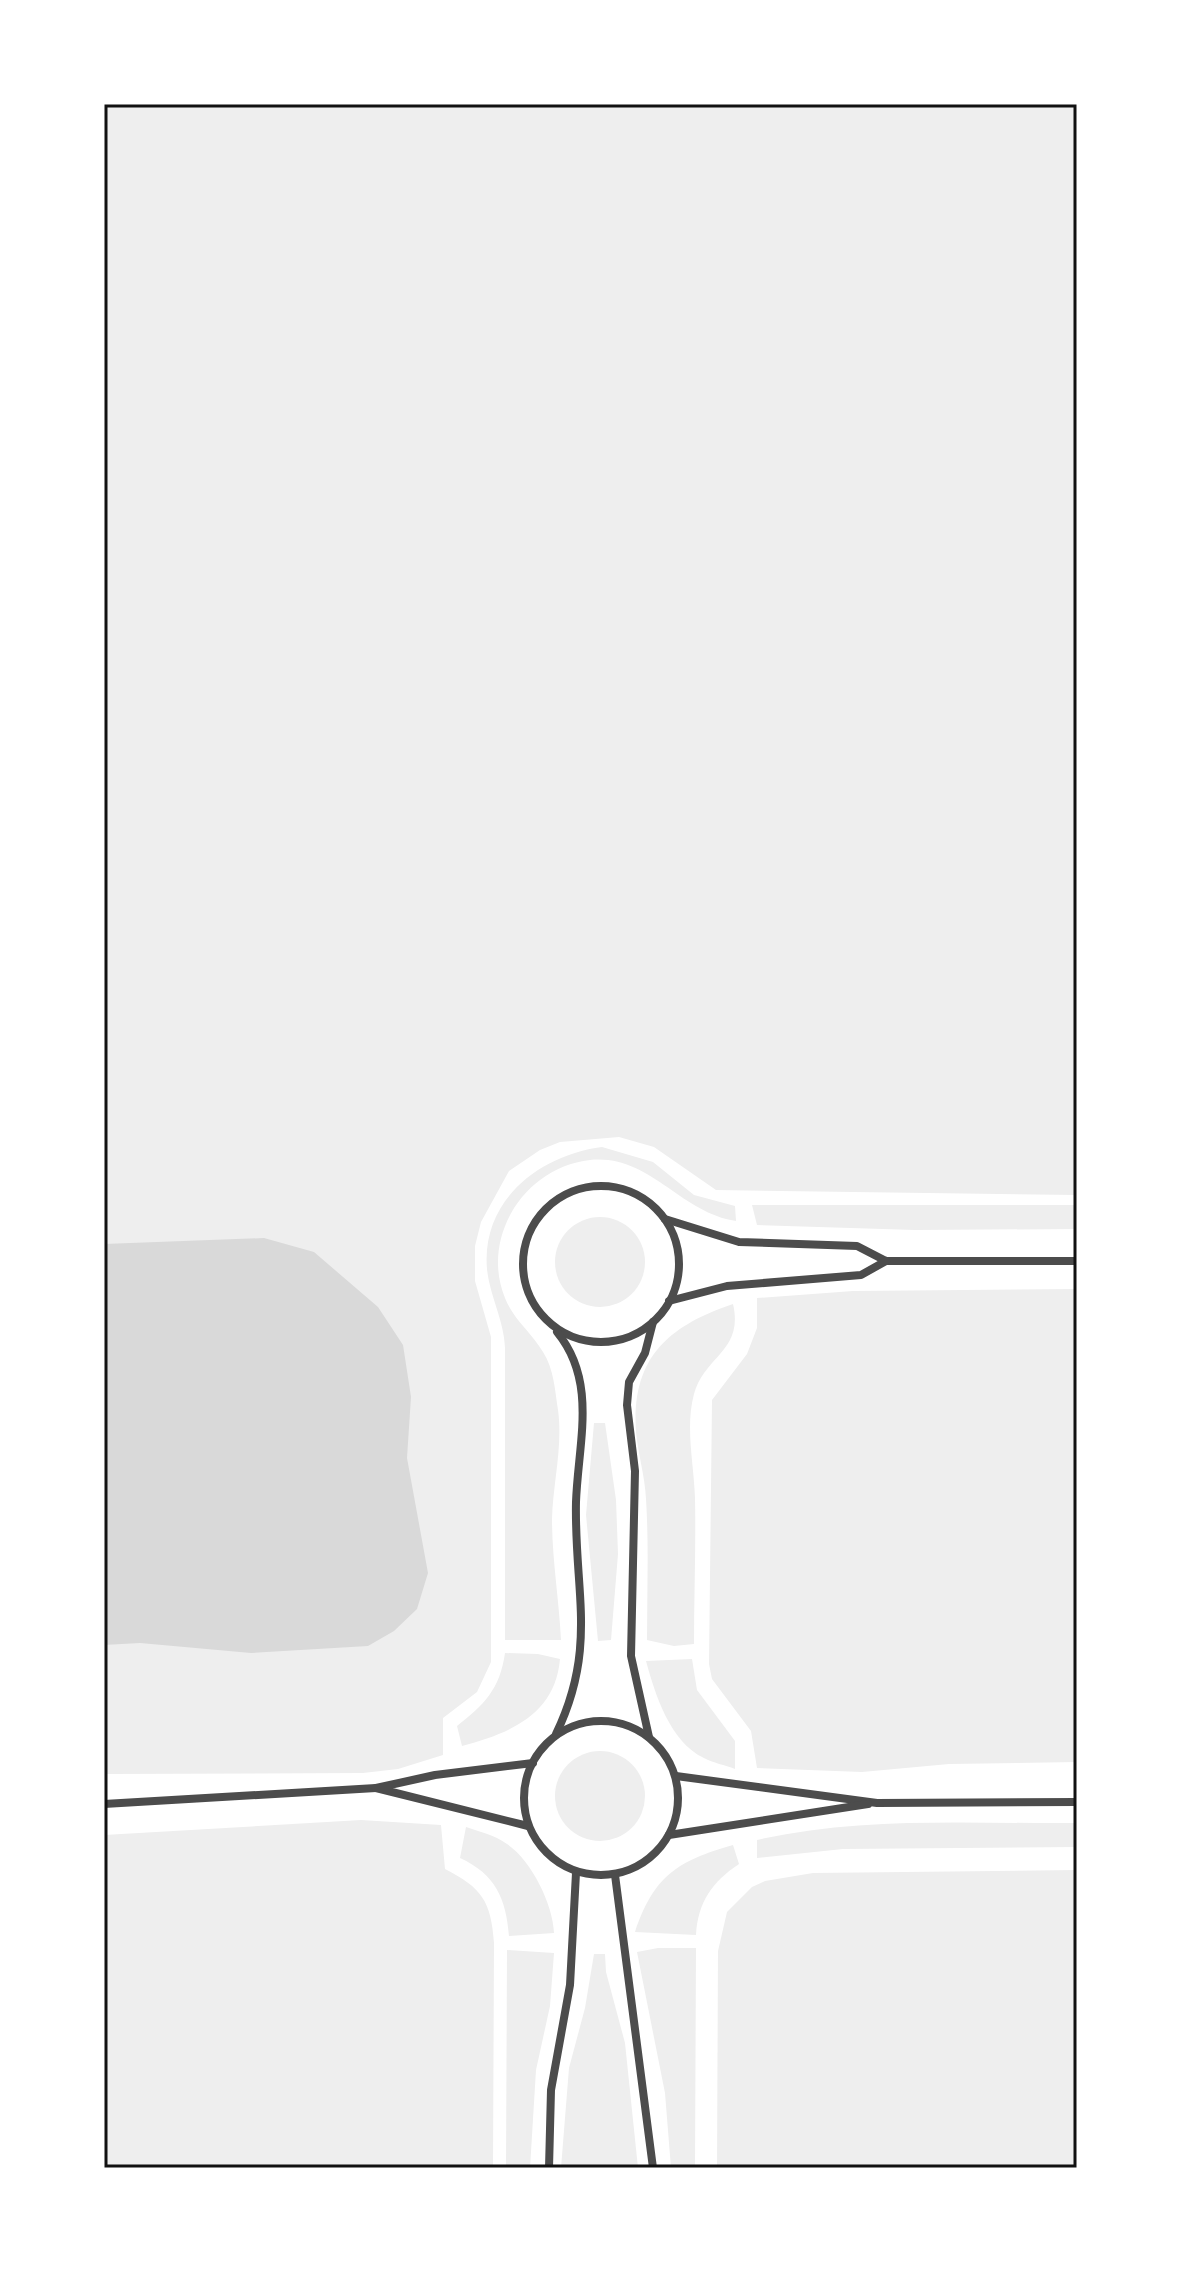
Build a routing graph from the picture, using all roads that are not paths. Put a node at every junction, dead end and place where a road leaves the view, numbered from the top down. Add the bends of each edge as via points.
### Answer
1 (665, 1219) junction
2 (886, 1261) junction
3 (1077, 1261) edge
4 (669, 1301) junction
5 (653, 1322) junction
6 (552, 1325) junction
7 (556, 1734) junction
8 (649, 1737) junction
9 (533, 1763) junction
10 (676, 1776) junction
11 (376, 1788) junction
12 (1077, 1802) edge
13 (877, 1803) junction
14 (104, 1804) edge
15 (528, 1826) junction
16 (669, 1835) junction
17 (576, 1873) junction
18 (615, 1875) junction
19 (549, 2168) edge
20 (653, 2168) edge

1 - 2 street via 739,1242 857,1246
1 - 4 street via 680,1258
1 - 6 street via 643,1198 609,1186 573,1191 543,1212 526,1243 524,1279 539,1312
2 - 3 street
2 - 4 street via 861,1275 727,1286
4 - 5 street
5 - 6 street via 629,1336 603,1342
5 - 8 street via 645,1353 629,1382 627,1405 635,1471 631,1656
6 - 7 street via 570,1348 578,1370 583,1440 576,1500 581,1657 573,1698
7 - 8 street via 605,1721 628,1725
7 - 9 street
8 - 10 street via 666,1754
9 - 11 street
9 - 15 street via 523,1800
10 - 13 street
10 - 16 street via 680,1800
11 - 14 street
11 - 15 street
12 - 13 street
13 - 16 street
15 - 17 street via 542,1849
16 - 18 street via 640,1866
17 - 18 street
17 - 19 street via 570,1985 551,2090
18 - 20 street

